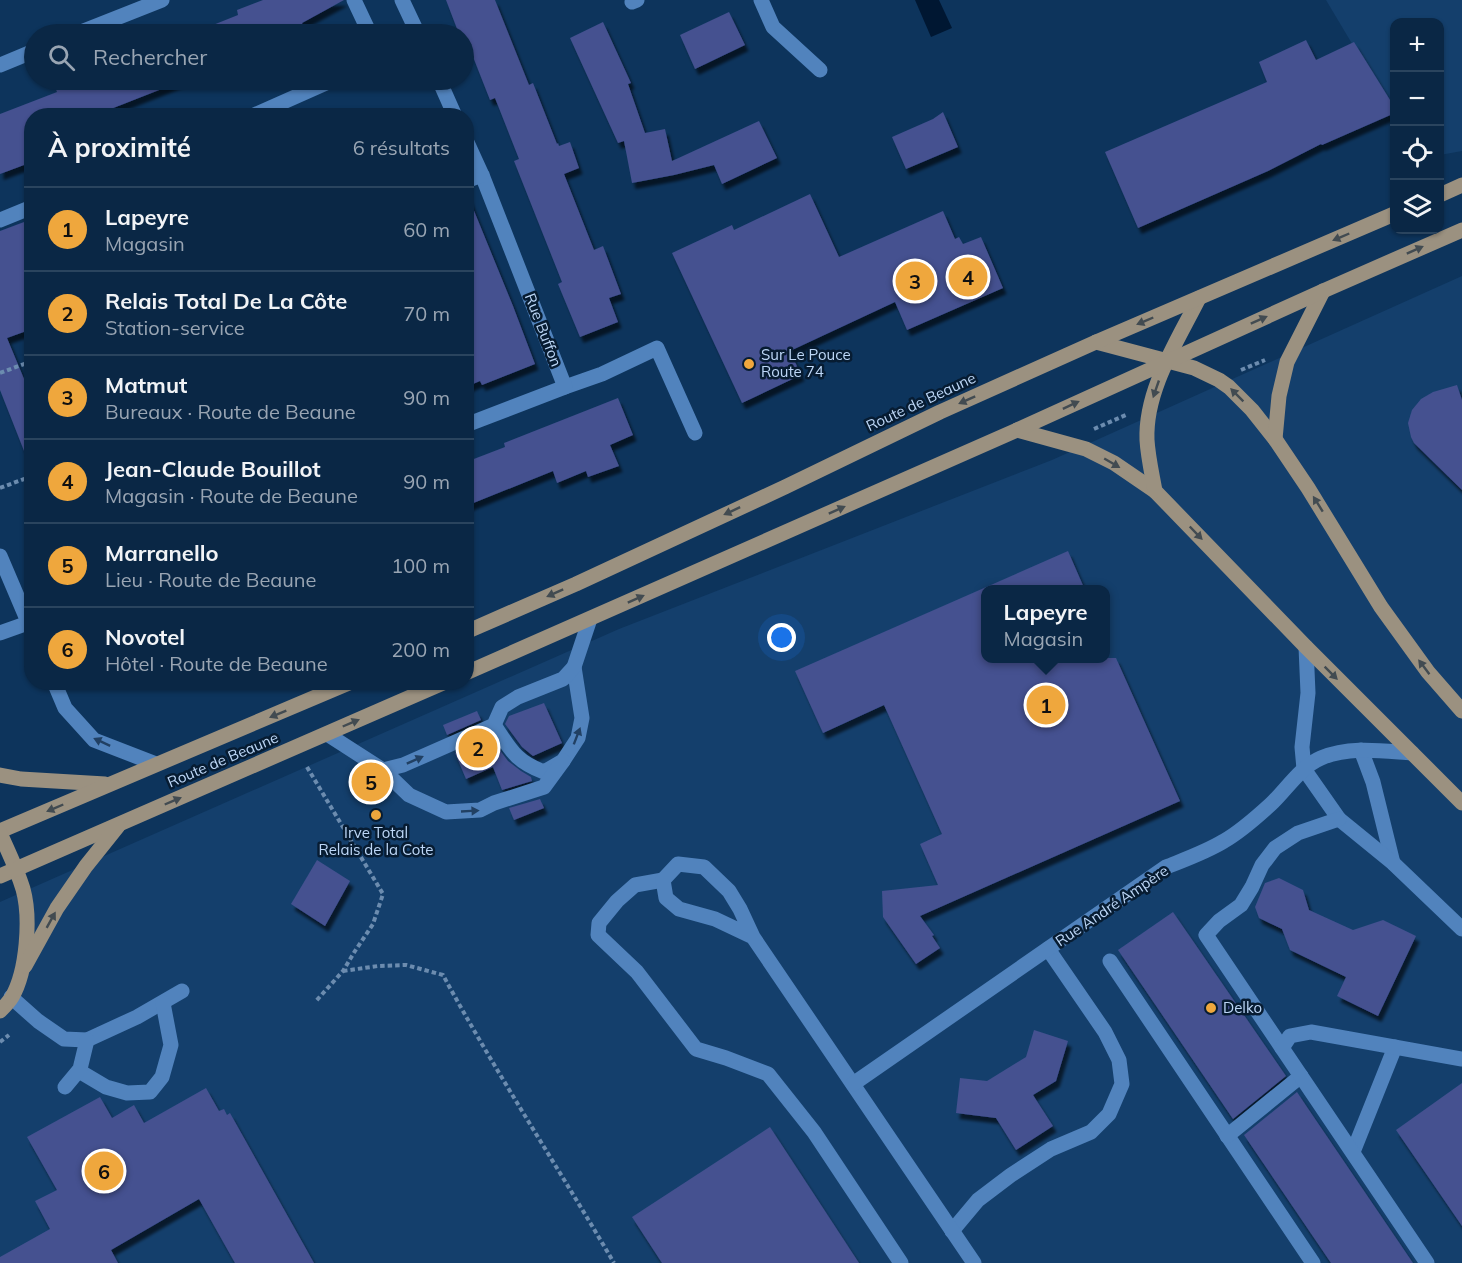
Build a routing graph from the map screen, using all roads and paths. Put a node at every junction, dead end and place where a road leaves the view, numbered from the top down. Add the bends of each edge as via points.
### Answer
1 (162, 0) edge
2 (354, 0) edge
3 (402, 0) edge
4 (761, 0) edge
5 (101, 24) edge
6 (365, 24) edge
7 (413, 24) edge
8 (24, 55) edge
9 (0, 65) edge
10 (820, 70) dead end
11 (310, 90) edge
12 (443, 90) edge
13 (270, 108) edge
14 (451, 108) edge
15 (474, 157) edge
16 (483, 175) junction
17 (474, 178) edge
18 (1462, 185) edge
19 (1444, 193) edge
20 (24, 210) edge
21 (1390, 216) edge
22 (0, 220) edge
23 (1462, 230) edge
24 (1323, 291) junction
25 (1199, 298) junction
26 (1096, 342) junction
27 (1167, 361) junction
28 (1287, 362) junction
29 (24, 364) edge
30 (0, 373) edge
31 (1219, 380) junction
32 (566, 387) junction
33 (1151, 404) junction
34 (474, 422) edge
35 (1017, 430) junction
36 (695, 433) dead end
37 (1275, 440) junction
38 (1086, 449) junction
39 (24, 479) edge
40 (0, 488) edge
41 (1155, 491) junction
42 (0, 556) edge
43 (24, 611) edge
44 (590, 619) junction
45 (24, 627) edge
46 (474, 628) edge
47 (0, 633) edge
48 (1306, 647) junction
49 (574, 667) junction
50 (474, 670) edge
51 (57, 690) edge
52 (332, 690) edge
53 (427, 690) edge
54 (1462, 711) edge
55 (494, 726) junction
56 (327, 734) junction
57 (296, 748) junction
58 (1362, 750) junction
59 (1412, 753) junction
60 (563, 761) junction
61 (156, 764) junction
62 (1304, 769) junction
63 (383, 770) junction
64 (0, 775) edge
65 (108, 784) junction
66 (1462, 803) edge
67 (1339, 819) junction
68 (119, 824) junction
69 (0, 832) edge
70 (1393, 863) junction
71 (16, 869) junction
72 (0, 876) edge
73 (663, 880) junction
74 (1462, 929) edge
75 (753, 937) junction
76 (1048, 949) junction
77 (1110, 961) dead end
78 (22, 971) junction
79 (343, 971) junction
80 (182, 991) dead end
81 (12, 997) junction
82 (316, 1000) dead end
83 (163, 1003) junction
84 (0, 1011) edge
85 (9, 1035) dead end
86 (87, 1040) junction
87 (0, 1042) edge
88 (1395, 1047) junction
89 (1282, 1048) junction
90 (1462, 1059) edge
91 (79, 1071) junction
92 (1301, 1076) junction
93 (853, 1084) junction
94 (65, 1087) dead end
95 (1227, 1136) junction
96 (1353, 1152) junction
97 (952, 1231) junction
98 (614, 1263) edge
99 (901, 1263) edge
100 (974, 1263) edge
101 (1313, 1263) edge
102 (1427, 1263) edge

1 - 5 street
2 - 6 street
3 - 7 street
4 - 10 street via 773,27
8 - 9 street
11 - 13 street
12 - 14 street
15 - 16 street, Rue Buffon
16 - 17 street
16 - 32 street, Rue Buffon
18 - 19 main road
20 - 22 street
21 -> 25 main road, Route de Beaune
24 -> 23 main road
27 -> 24 main road
24 - 28 main road
25 -> 26 main road, Route de Beaune
25 - 27 main road
26 - 27 main road
26 -> 46 main road, Route de Beaune
27 - 31 main road
27 -> 33 main road
35 -> 27 main road
28 - 31 path via 1272,357
28 - 37 main road
29 - 30 path
37 -> 31 main road via 1252,410
32 - 34 street, Rue Buffon
32 - 36 street via 657,348
33 - 38 path via 1092,430
33 - 41 main road via 1147,440
35 - 38 main road
44 -> 35 main road
54 -> 37 main road via 1381,607
38 -> 41 main road
39 - 40 path
41 -> 48 main road
42 - 43 street
44 - 49 street
44 - 50 main road
45 - 47 street
48 -> 59 main road
48 - 62 street
49 - 55 street via 563,679 502,707
60 -> 49 street via 578,738 582,718
61 -> 51 street via 94,740 64,708
52 -> 61 main road, Route de Beaune
56 -> 53 main road, Route de Beaune
55 - 60 street via 515,756 528,766 544,772
63 -> 55 street
56 - 57 main road, Route de Beaune
56 - 63 street
68 -> 57 main road, Route de Beaune
57 - 79 path via 383,894 374,924
58 - 59 street, Rue André Ampère
58 - 62 street, Rue André Ampère via 1321,758
58 - 70 street
59 - 66 main road
63 -> 60 street via 409,795 446,812 480,810 544,787
61 - 65 main road, Route de Beaune
62 - 67 street
62 - 76 street, Rue André Ampère via 1271,804 1226,840 1166,867
64 - 65 main road, Route de Beaune
65 -> 69 main road, Route de Beaune
67 - 70 street
67 - 89 street via 1298,833 1275,848 1241,905 1206,935
68 - 71 main road, Route de Beaune
78 -> 68 main road via 57,908
69 - 71 main road, Route de Beaune
70 - 74 street
71 - 72 main road, Route de Beaune
71 - 78 main road, Route de Beaune via 27,923
73 - 75 street via 666,898 679,909 715,919
73 - 75 street via 678,864 704,867 729,891
73 - 99 street via 635,885 599,923 598,935 637,972 696,1049 768,1074 814,1132
75 - 93 street
76 - 93 street, Rue André Ampère
76 - 97 street via 1105,1032 1119,1060 1122,1084 1109,1114 1091,1132 1051,1149 1011,1175 978,1200
77 - 95 street
78 - 81 main road, Route de Beaune
79 - 82 path
79 - 98 path via 406,965 443,975
80 - 83 street
81 - 84 main road, Route de Beaune
81 - 86 street via 38,1022 64,1039
83 - 86 street
83 - 91 street via 171,1045 162,1077 150,1092 127,1093 106,1087
85 - 87 path
86 - 91 street
88 - 89 street via 1311,1032 1290,1036
88 - 90 street
88 - 96 street
89 - 92 street
91 - 94 street
92 - 95 street
92 - 96 street
93 - 97 street
95 - 101 street
96 - 102 street
97 - 100 street

